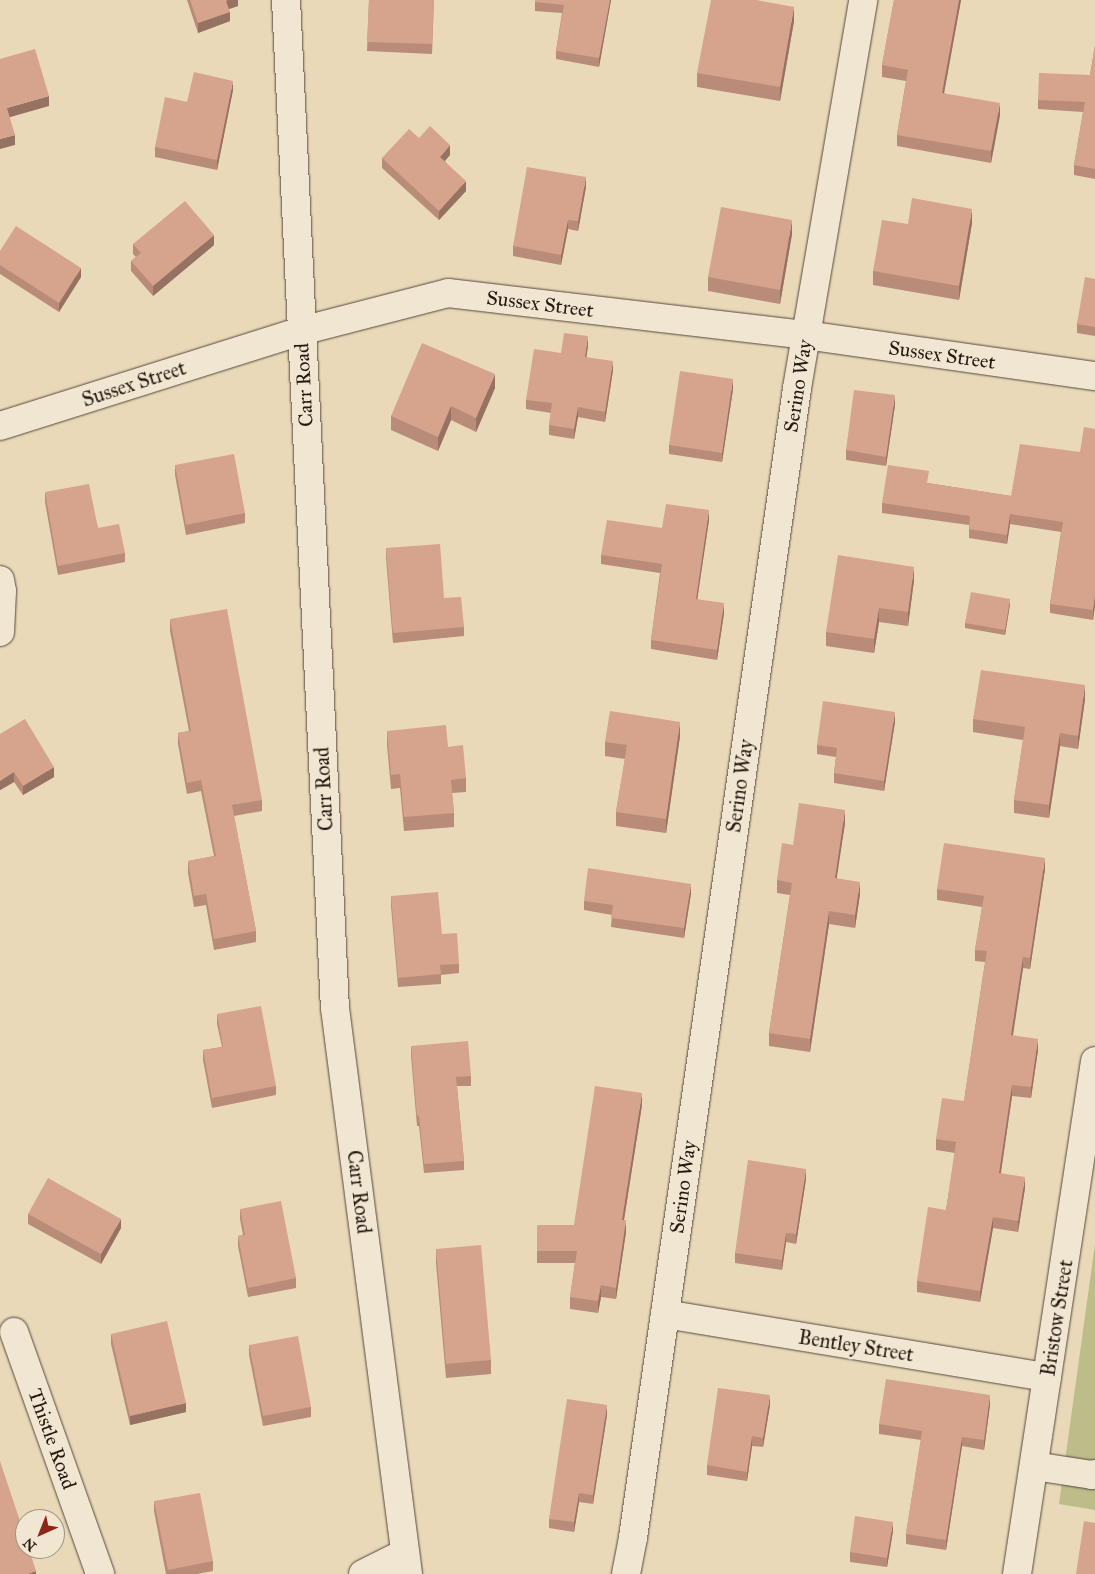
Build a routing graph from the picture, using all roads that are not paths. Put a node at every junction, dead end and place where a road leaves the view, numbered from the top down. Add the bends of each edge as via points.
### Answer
1 (286, 0) edge
2 (862, 0) edge
3 (301, 331) junction
4 (806, 336) junction
5 (1095, 376) edge
6 (0, 426) edge
7 (0, 580) edge
8 (0, 632) edge
9 (1095, 1062) edge
10 (1089, 1148) edge
11 (664, 1314) junction
12 (14, 1332) dead end
13 (1047, 1377) junction
14 (1034, 1466) junction
15 (1095, 1474) edge
16 (407, 1564) edge
17 (100, 1574) edge
18 (363, 1574) edge
19 (626, 1574) edge
20 (1017, 1574) edge

1 - 3 street, Carr Road
2 - 4 street, Serino Way
3 - 4 street, Sussex Street via 448,293
3 - 6 street, Sussex Street
3 - 16 street, Carr Road via 335,1008
4 - 5 street, Sussex Street
4 - 11 street, Serino Way
7 - 8 street
9 - 10 street, Bristow Street
10 - 13 street, Bristow Street
11 - 13 street, Bentley Street
11 - 19 street, Serino Way
12 - 17 street, Thistle Road
13 - 14 street, Bristow Street
14 - 15 street
14 - 20 street, Bristow Street
16 - 18 street

